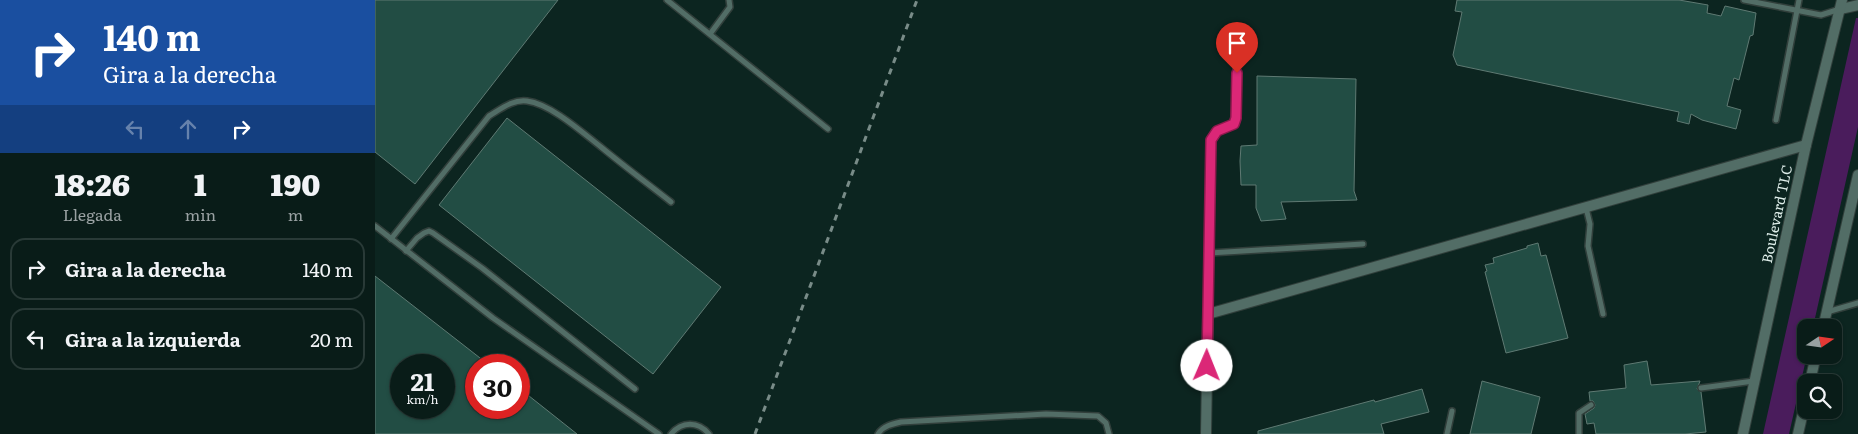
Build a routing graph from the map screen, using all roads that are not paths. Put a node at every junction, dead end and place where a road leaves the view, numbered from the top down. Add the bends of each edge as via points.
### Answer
1 (667, 0) edge
2 (729, 0) edge
3 (1744, 0) edge
4 (1799, 0) edge
5 (1841, 4) edge
6 (1858, 5) edge
7 (1797, 10) junction
8 (710, 34) junction
9 (1236, 34) dead end
10 (1777, 120) dead end
11 (828, 129) dead end
12 (1806, 146) junction
13 (1858, 175) edge
14 (671, 202) dead end
15 (1586, 207) junction
16 (375, 226) edge
17 (391, 239) junction
18 (1363, 244) dead end
19 (406, 250) junction
20 (1209, 252) junction
21 (1858, 303) edge
22 (1826, 312) junction
23 (1208, 314) junction
24 (1603, 314) dead end
25 (1825, 319) edge
26 (1755, 381) junction
27 (1701, 388) dead end
28 (635, 389) dead end
29 (1591, 405) dead end
30 (1452, 411) dead end
31 (1801, 419) edge
32 (659, 434) edge
33 (671, 434) edge
34 (709, 434) edge
35 (878, 434) edge
36 (1109, 434) edge
37 (1206, 434) edge
38 (1447, 434) edge
39 (1579, 434) edge
40 (1743, 434) edge
41 (1798, 434) edge

1 - 8 lane
2 - 8 lane via 730,7
3 - 7 lane
4 - 7 lane
5 - 6 street
5 - 7 lane via 1821,15
5 - 12 street, Boulevard TLC
7 - 10 lane
8 - 11 lane
9 - 20 lane via 1236,118 1234,124 1217,131 1211,140
12 - 15 street
12 - 26 street, Boulevard TLC
13 - 22 street
14 - 17 lane via 569,122 540,104 515,102 489,116
15 - 23 street
15 - 24 lane via 1588,246
16 - 17 lane
17 - 19 lane
18 - 20 lane
19 - 28 lane via 424,233 433,233
19 - 32 lane via 493,318
20 - 23 lane
21 - 22 lane
22 - 25 street
23 - 37 street
26 - 27 lane
26 - 40 street, Boulevard TLC
29 - 39 lane via 1579,413
30 - 38 lane
31 - 41 street
33 - 34 lane via 677,428 690,424
35 - 36 lane via 881,429 901,422 1055,414 1098,416 1106,423

